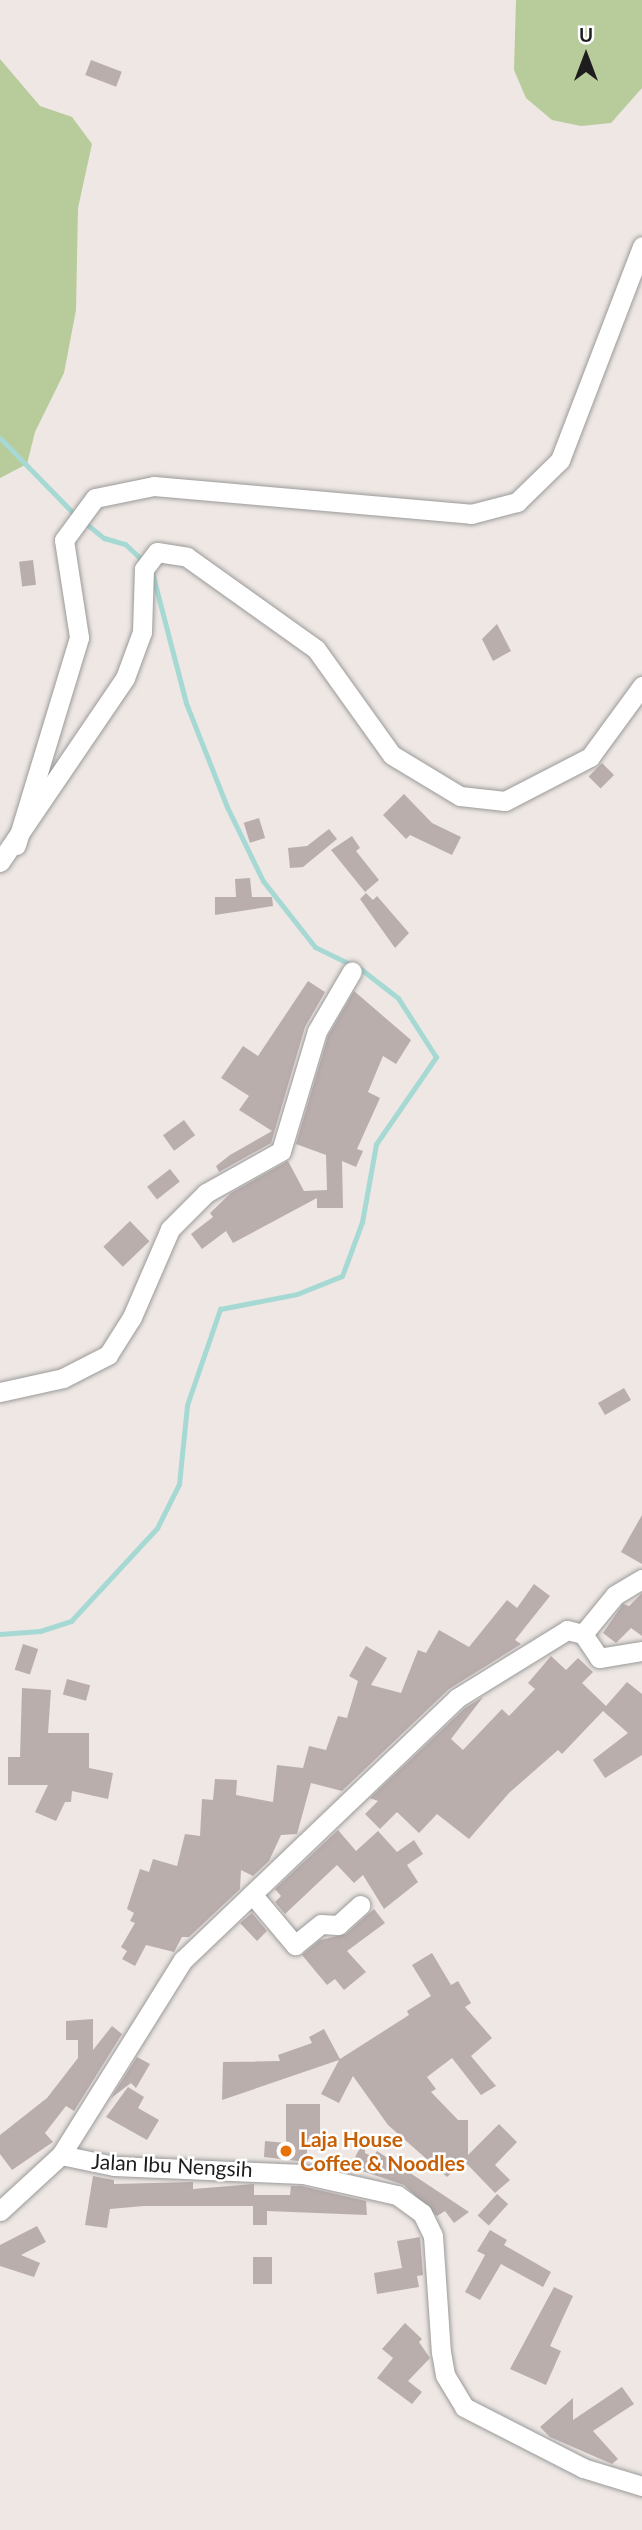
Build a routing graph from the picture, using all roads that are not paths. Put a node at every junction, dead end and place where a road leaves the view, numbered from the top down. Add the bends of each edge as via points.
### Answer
1 (642, 246) edge
2 (642, 686) edge
3 (16, 845) junction
4 (0, 862) edge
5 (352, 971) dead end
6 (0, 1392) edge
7 (642, 1579) edge
8 (583, 1634) junction
9 (642, 1651) edge
10 (252, 1894) junction
11 (360, 1905) dead end
12 (61, 2155) junction
13 (0, 2211) edge
14 (642, 2486) edge

1 - 3 street via 561,460 517,502 471,514 154,486 95,498 64,540 79,637
2 - 3 street via 590,757 505,801 460,796 392,755 316,649 187,557 157,552 144,569 142,632 125,678
3 - 4 street
5 - 6 street via 317,1031 281,1151 206,1194 170,1229 138,1304 108,1355 63,1378
7 - 8 street via 615,1595
8 - 9 street via 599,1658
8 - 10 street via 567,1630 457,1698
10 - 11 street via 295,1945 321,1924 340,1924
10 - 12 street via 183,1960
12 - 13 street
12 - 14 street, Jalan Ibu Nengsih via 114,2166 303,2174 397,2195 422,2213 433,2236 445,2375 464,2407 583,2468

